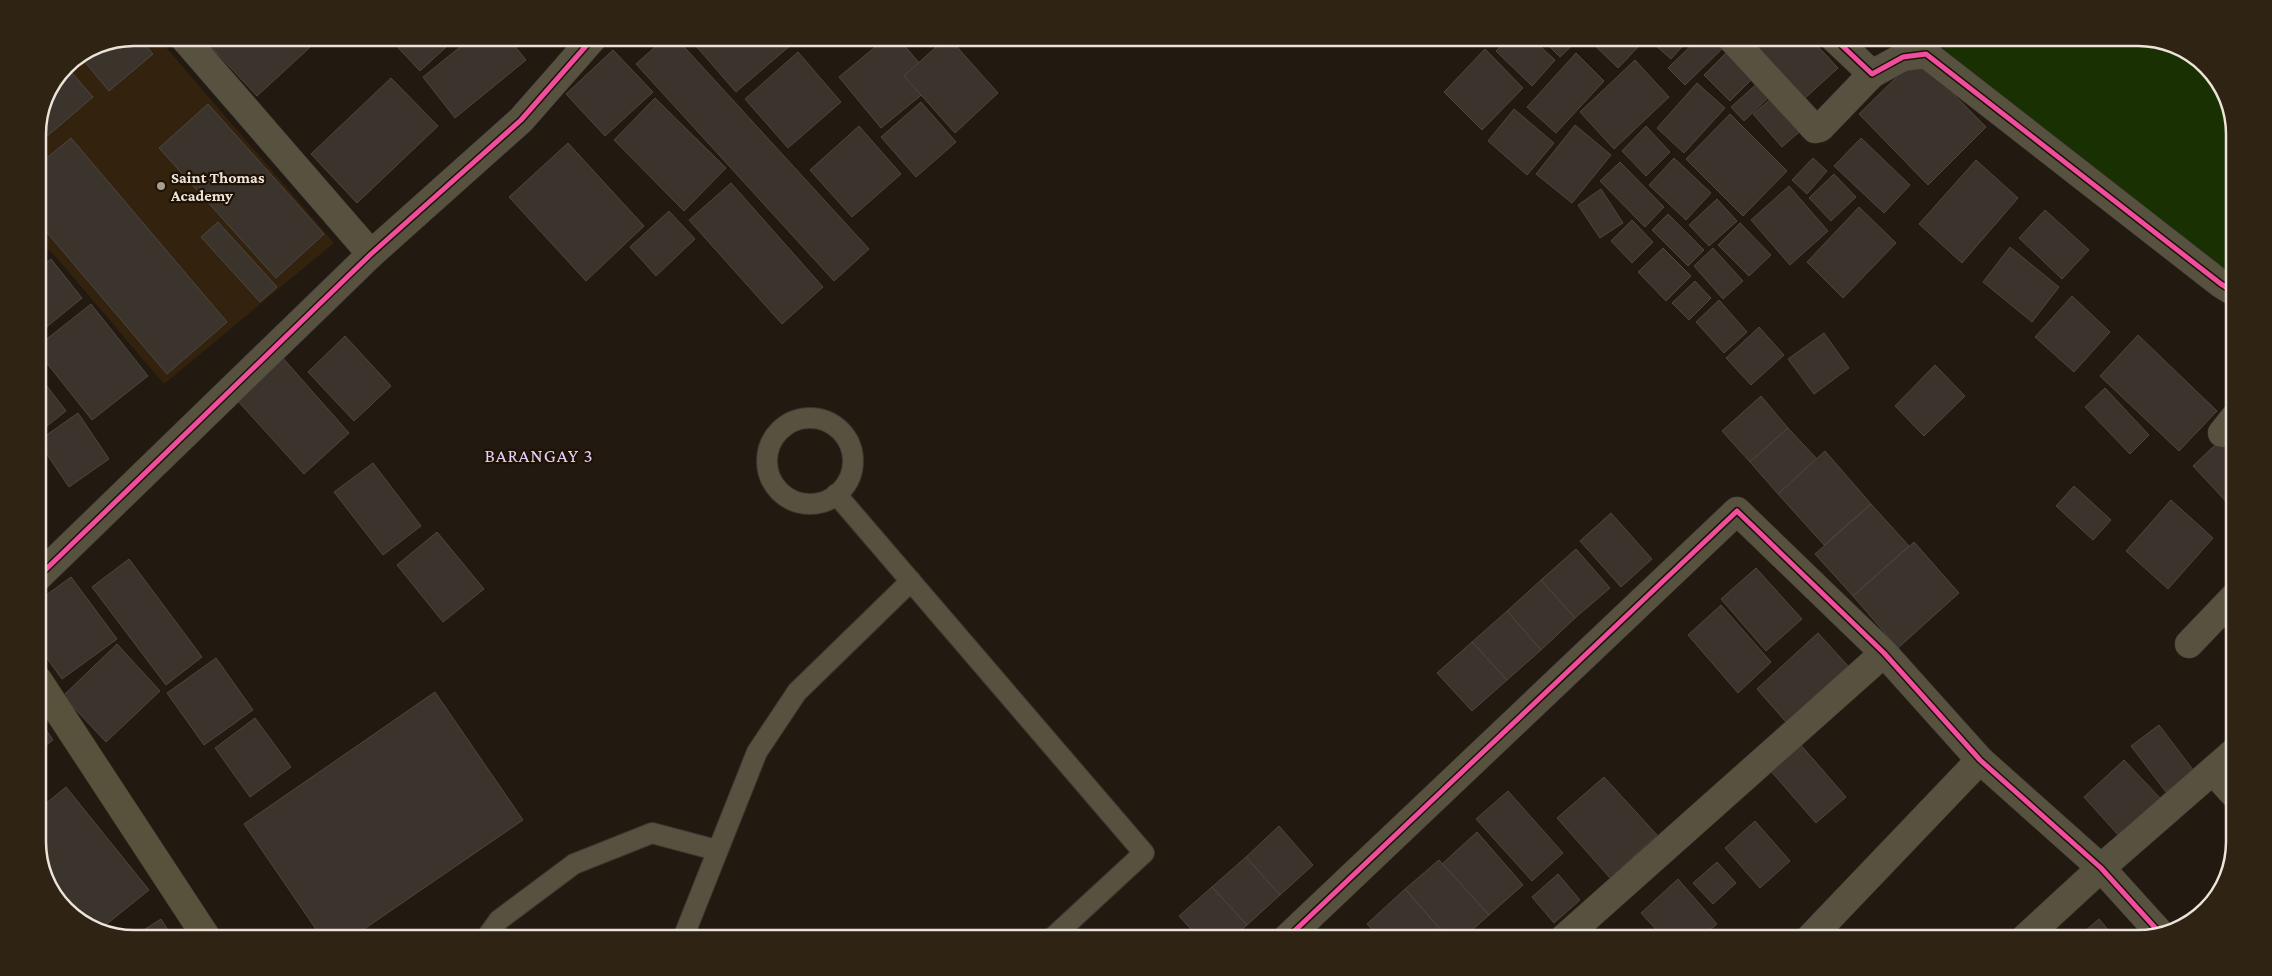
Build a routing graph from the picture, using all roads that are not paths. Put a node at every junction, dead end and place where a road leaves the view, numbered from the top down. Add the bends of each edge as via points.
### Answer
1 (191, 46) edge
2 (586, 46) edge
3 (1738, 46) edge
4 (1842, 46) edge
5 (1872, 74) junction
6 (371, 254) junction
7 (2226, 287) edge
8 (836, 494) junction
9 (46, 569) edge
10 (912, 581) junction
11 (2226, 605) edge
12 (2189, 644) dead end
13 (1884, 653) junction
14 (46, 692) edge
15 (1980, 760) junction
16 (2226, 760) edge
17 (2214, 772) junction
18 (2226, 785) edge
19 (716, 850) junction
20 (2101, 868) junction
21 (2155, 928) edge
22 (202, 930) edge
23 (492, 930) edge
24 (686, 930) edge
25 (1061, 930) edge
26 (1295, 930) edge
27 (1573, 930) edge
28 (1818, 930) edge
29 (2034, 930) edge

1 - 6 street
2 - 6 street via 520,120
3 - 5 street via 1815,129 1820,128
4 - 5 street
5 - 7 street via 1903,57 1926,54
6 - 9 street
8 - 8 lane via 809,504 782,494 773,483 767,454 781,429 805,418 819,419 842,432 849,445 851,471 846,484
8 - 10 lane
10 - 19 lane via 797,692 757,752
10 - 25 lane via 1144,853
11 - 12 street
13 - 15 street
13 - 26 street via 1737,511
13 - 27 street
14 - 22 main road
15 - 20 street
15 - 28 street
16 - 17 street
17 - 18 street
17 - 20 street
19 - 23 lane via 652,833 574,864 499,920
19 - 24 lane
20 - 21 street
20 - 29 street

